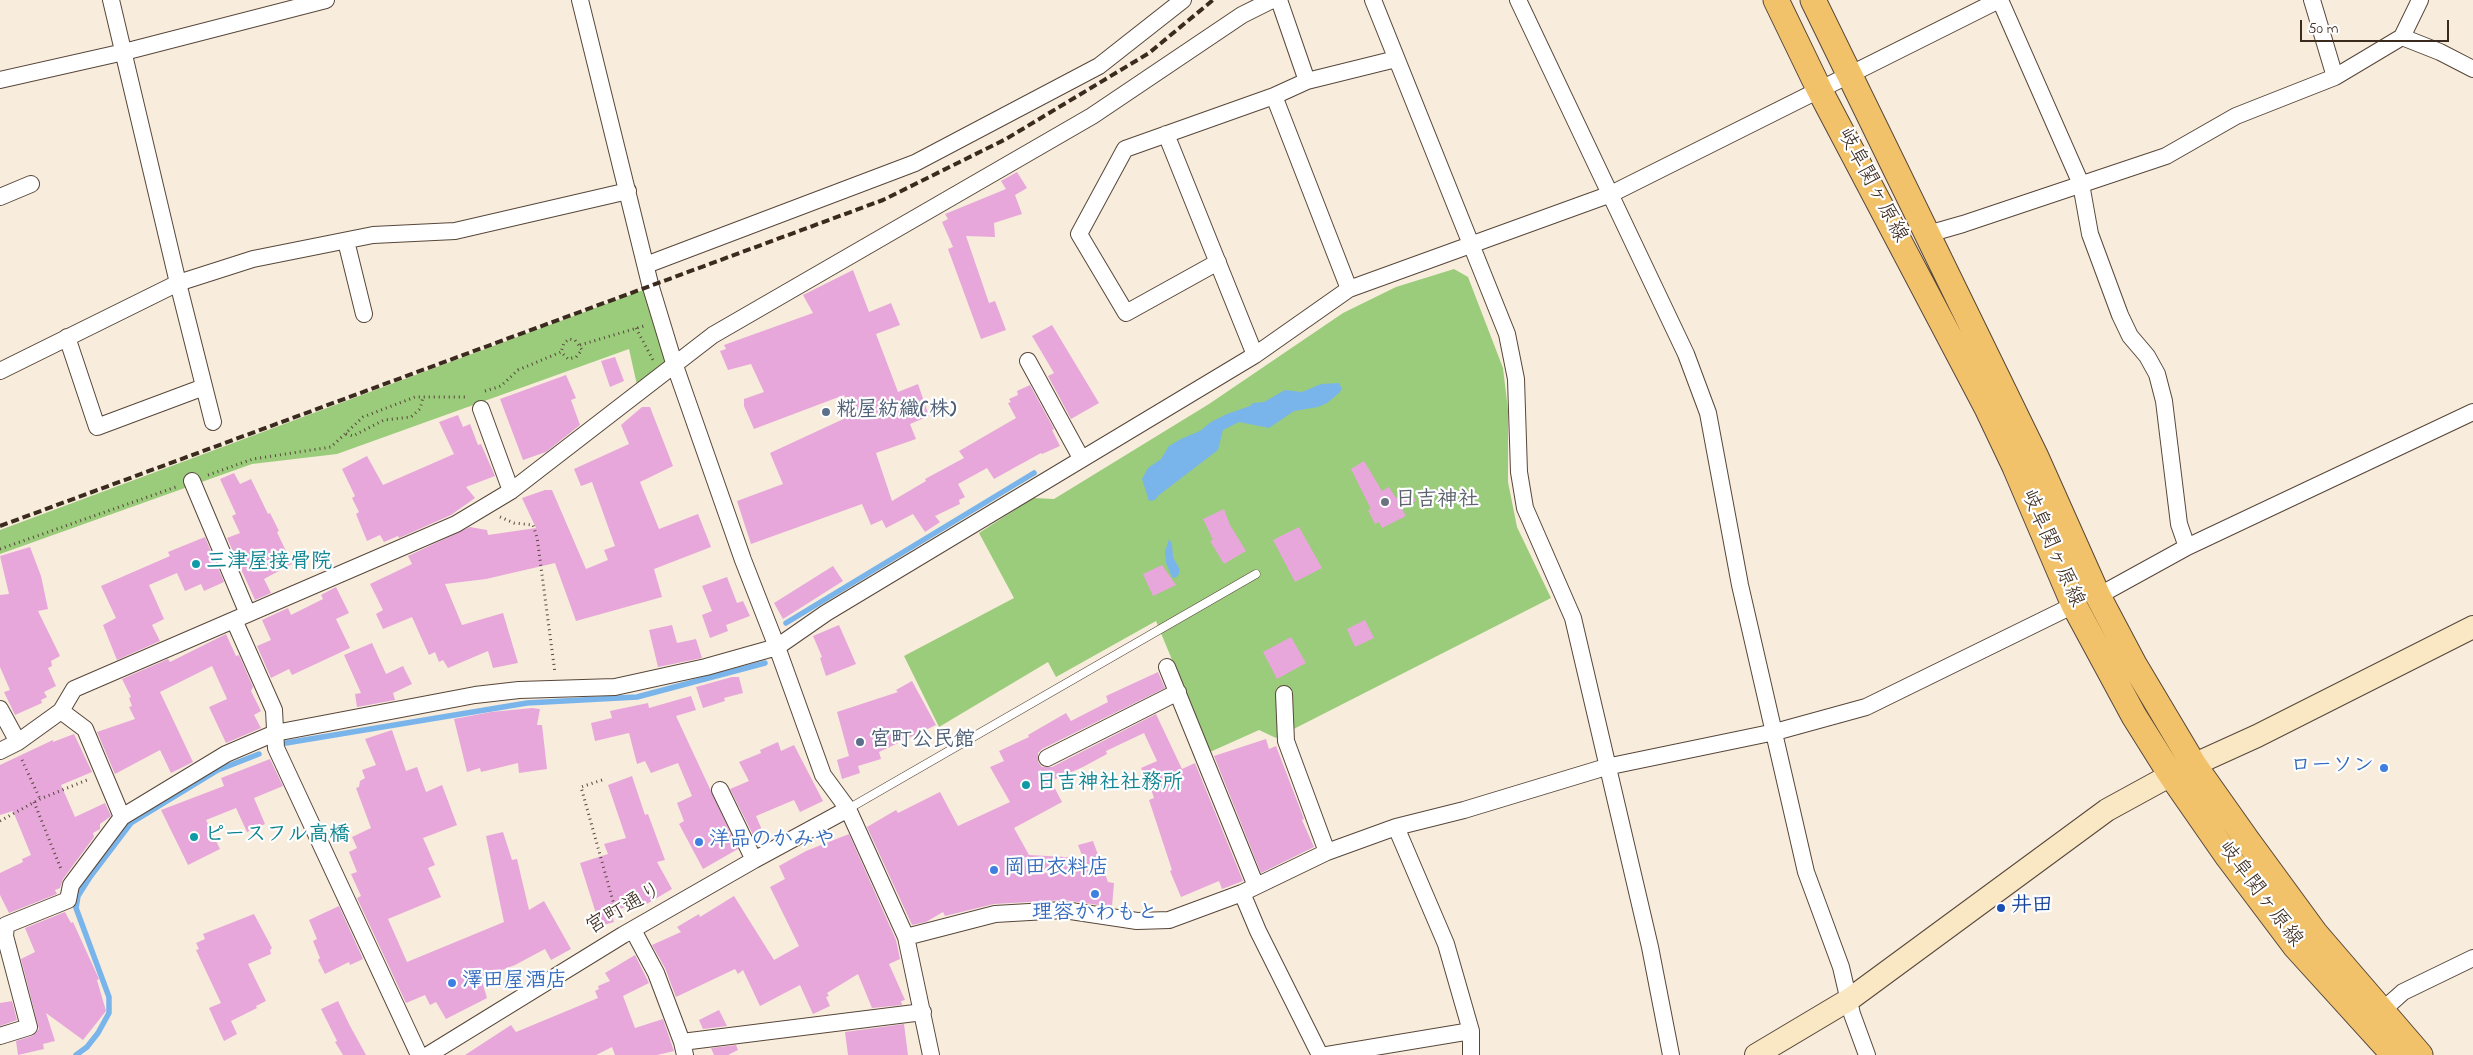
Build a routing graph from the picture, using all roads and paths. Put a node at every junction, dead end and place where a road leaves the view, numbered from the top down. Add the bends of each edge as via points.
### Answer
1 (111, 0) edge
2 (326, 0) edge
3 (580, 0) edge
4 (1183, 0) edge
5 (1272, 0) edge
6 (1279, 0) edge
7 (1373, 0) edge
8 (1518, 0) edge
9 (1776, 0) edge
10 (1813, 0) edge
11 (2000, 0) edge
12 (2312, 0) edge
13 (2420, 0) edge
14 (2402, 37) junction
15 (124, 52) junction
16 (1396, 59) junction
17 (2473, 69) edge
18 (1850, 75) junction
19 (2335, 77) junction
20 (0, 80) edge
21 (1307, 81) junction
22 (1820, 89) junction
23 (1274, 96) junction
24 (1166, 134) junction
25 (31, 184) dead end
26 (2081, 184) junction
27 (628, 191) junction
28 (1611, 194) junction
29 (0, 197) edge
30 (1928, 234) junction
31 (346, 241) junction
32 (1472, 244) junction
33 (1218, 262) junction
34 (646, 265) junction
35 (178, 283) junction
36 (1349, 289) junction
37 (364, 314) dead end
38 (662, 320) junction
39 (636, 328) junction
40 (67, 337) junction
41 (580, 345) junction
42 (561, 352) junction
43 (1256, 354) junction
44 (1028, 361) dead end
45 (674, 363) junction
46 (0, 371) edge
47 (660, 374) junction
48 (204, 387) junction
49 (470, 396) dead end
50 (424, 397) junction
51 (479, 401) joint
52 (2473, 412) edge
53 (213, 422) dead end
54 (346, 434) junction
55 (1081, 458) junction
56 (192, 482) junction
57 (511, 491) junction
58 (487, 506) junction
59 (2187, 547) junction
60 (0, 549) edge
61 (1256, 574) dead end
62 (2098, 596) junction
63 (2074, 605) junction
64 (241, 617) junction
65 (2473, 627) edge
66 (777, 647) junction
67 (1167, 667) dead end
68 (558, 689) junction
69 (1178, 692) junction
70 (1284, 694) dead end
71 (0, 709) edge
72 (61, 711) junction
73 (1774, 732) junction
74 (275, 733) junction
75 (16, 742) junction
76 (0, 751) edge
77 (1047, 758) dead end
78 (2194, 765) junction
79 (1606, 767) junction
80 (104, 773) junction
81 (2171, 775) junction
82 (602, 780) dead end
83 (720, 790) dead end
84 (40, 799) junction
85 (34, 802) junction
86 (848, 809) junction
87 (122, 817) junction
88 (0, 821) edge
89 (1396, 827) junction
90 (1327, 852) junction
91 (754, 860) junction
92 (1249, 889) junction
93 (68, 900) junction
94 (628, 932) junction
95 (906, 937) junction
96 (2473, 958) edge
97 (1850, 999) junction
98 (924, 1012) junction
99 (2373, 1018) junction
100 (1471, 1031) junction
101 (0, 1036) edge
102 (684, 1048) edge
103 (439, 1052) edge
104 (419, 1055) edge
105 (931, 1055) edge
106 (1320, 1055) edge
107 (1327, 1055) edge
108 (1471, 1055) edge
109 (1671, 1055) edge
110 (1756, 1055) edge
111 (1867, 1055) edge
112 (2394, 1055) edge
113 (2420, 1055) edge

1 - 15 street
2 - 15 street
3 - 27 street
4 - 34 street via 1099,66 915,163
5 - 45 street via 1242,15 1092,116 721,330
6 - 21 street
7 - 16 street
8 - 28 street
9 - 22 main road, 岐阜関ヶ原線
10 - 18 main road, 岐阜関ヶ原線
11 - 18 street
11 - 26 street
12 - 19 street
13 - 14 street
14 - 17 street
14 - 19 street
15 - 20 street
15 - 35 street
16 - 21 street
16 - 32 street
18 - 22 street
18 - 30 main road, 岐阜関ヶ原線
19 - 26 street via 2236,116 2166,156
21 - 23 street
22 - 28 street
22 - 63 main road, 岐阜関ヶ原線 via 1987,408
23 - 24 street
23 - 36 street
24 - 33 street
24 - 33 street via 1125,149 1079,234 1126,313
25 - 29 street
26 - 30 street
26 - 59 street via 2090,234 2120,315 2130,336 2157,374 2164,401 2179,524
27 - 31 street via 455,230 373,235
27 - 34 street
28 - 32 street
28 - 73 street via 1686,354 1708,413 1740,585
30 - 62 main road, 岐阜関ヶ原線 via 2036,457
31 - 35 street via 253,259
31 - 37 street
32 - 36 street
32 - 79 street via 1507,334 1516,379 1519,472 1525,508 1573,618
33 - 43 street
34 - 38 street
35 - 40 street
35 - 48 street
36 - 43 street
38 - 39 path
38 - 45 street
39 - 41 path
39 - 47 path
40 - 46 street
40 - 48 street via 97,427
41 - 42 path via 569,339
41 - 42 path via 582,350 576,357 568,359
42 - 51 path via 518,370
43 - 55 street
44 - 55 street
45 - 47 street
45 - 66 street
47 - 57 street
48 - 53 street
49 - 50 path
50 - 54 path via 415,397 363,417
50 - 54 path via 420,409 411,418 384,420 354,436
51 - 57 street
52 - 59 street
54 - 56 path via 331,447 253,459
55 - 66 street via 826,613
56 - 60 path
56 - 64 street
57 - 58 street
58 - 64 street via 456,524
58 - 68 path via 501,518 533,525
59 - 62 street
61 - 86 lane
62 - 78 main road, 岐阜関ヶ原線
63 - 73 street via 1866,707
63 - 81 main road, 岐阜関ヶ原線 via 2134,716
64 - 72 street via 74,689
64 - 74 street via 274,710
65 - 78 street
66 - 68 street via 615,687
66 - 86 street via 823,776
67 - 69 street
68 - 74 street via 475,695
69 - 77 street
69 - 92 street
70 - 90 street via 1286,742
71 - 75 street
72 - 75 street
72 - 80 street via 85,729
73 - 79 street
73 - 97 street via 1806,872
74 - 87 street via 226,754
74 - 104 street via 276,748
75 - 76 street
75 - 84 path
78 - 81 street
78 - 99 main road, 岐阜関ヶ原線
79 - 89 street
79 - 109 street via 1650,947
80 - 84 path
80 - 87 street
81 - 97 street via 2107,810
81 - 99 main road, 岐阜関ヶ原線 via 2295,946
82 - 94 path via 581,787
83 - 91 street
84 - 85 path
85 - 88 path
85 - 93 path via 64,878
86 - 91 street, 宮町通り
86 - 95 street
87 - 93 street via 71,885
89 - 90 street
89 - 100 street via 1446,944
90 - 92 street
91 - 94 street, 宮町通り
92 - 95 street via 1169,920 1137,920 1064,910 995,914
92 - 106 street via 1258,932
93 - 101 street via 6,925 5,936 29,1027
94 - 102 street via 656,973
94 - 103 street, 宮町通り
95 - 98 street
96 - 99 street via 2403,992
97 - 110 street
97 - 111 street
98 - 102 street
98 - 105 street
99 - 112 main road, 岐阜関ヶ原線
99 - 113 main road, 岐阜関ヶ原線
100 - 107 street
100 - 108 street

